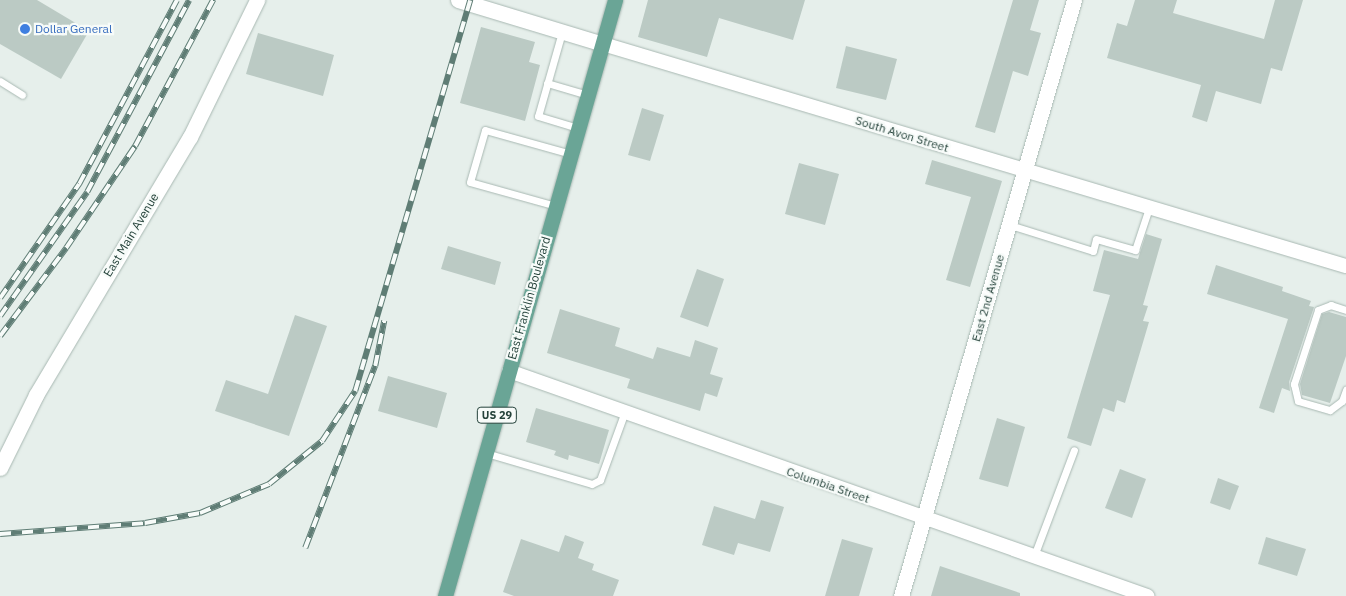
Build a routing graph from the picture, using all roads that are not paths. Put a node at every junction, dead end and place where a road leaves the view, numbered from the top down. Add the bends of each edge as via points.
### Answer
1 (257, 0) edge
2 (458, 0) edge
3 (615, 0) edge
4 (1074, 0) edge
5 (485, 4) edge
6 (562, 31) junction
7 (603, 44) junction
8 (0, 81) edge
9 (547, 83) junction
10 (22, 95) dead end
11 (588, 95) junction
12 (578, 128) junction
13 (571, 154) junction
14 (1025, 172) junction
15 (556, 206) junction
16 (1149, 208) junction
17 (1010, 225) junction
18 (1346, 266) edge
19 (1346, 310) edge
20 (509, 371) junction
21 (1346, 390) edge
22 (624, 414) junction
23 (1074, 450) dead end
24 (486, 453) junction
25 (0, 468) edge
26 (924, 518) junction
27 (1034, 556) junction
28 (445, 596) edge
29 (901, 596) edge
30 (1147, 596) edge

1 - 25 street, East Main Avenue via 190,137 36,395
2 - 5 street, South Avon Street
3 - 7 main road, East Franklin Boulevard / US 29
4 - 14 street, East 2nd Avenue
5 - 6 street, South Avon Street
6 - 7 street, South Avon Street
6 - 9 lane
7 - 11 main road, East Franklin Boulevard / US 29
7 - 14 street, South Avon Street
8 - 10 lane
9 - 11 lane
9 - 12 lane via 538,116
11 - 12 main road, East Franklin Boulevard / US 29
12 - 13 main road, East Franklin Boulevard / US 29
13 - 15 main road, East Franklin Boulevard / US 29
13 - 15 lane via 485,130 470,182
14 - 16 street, South Avon Street
14 - 17 street, East 2nd Avenue
15 - 20 main road, East Franklin Boulevard / US 29
16 - 17 lane via 1135,250 1096,239 1093,251
16 - 18 street, South Avon Street
17 - 26 street, East 2nd Avenue
19 - 21 lane via 1331,305 1318,310 1294,384 1298,401 1330,410 1342,401
20 - 22 street, Columbia Street
20 - 24 main road, East Franklin Boulevard / US 29
22 - 24 lane via 600,480 592,484
22 - 26 street, Columbia Street
23 - 27 lane
24 - 28 main road, East Franklin Boulevard / US 29
26 - 27 street, Columbia Street
26 - 29 street, East 2nd Avenue
27 - 30 street, Columbia Street

